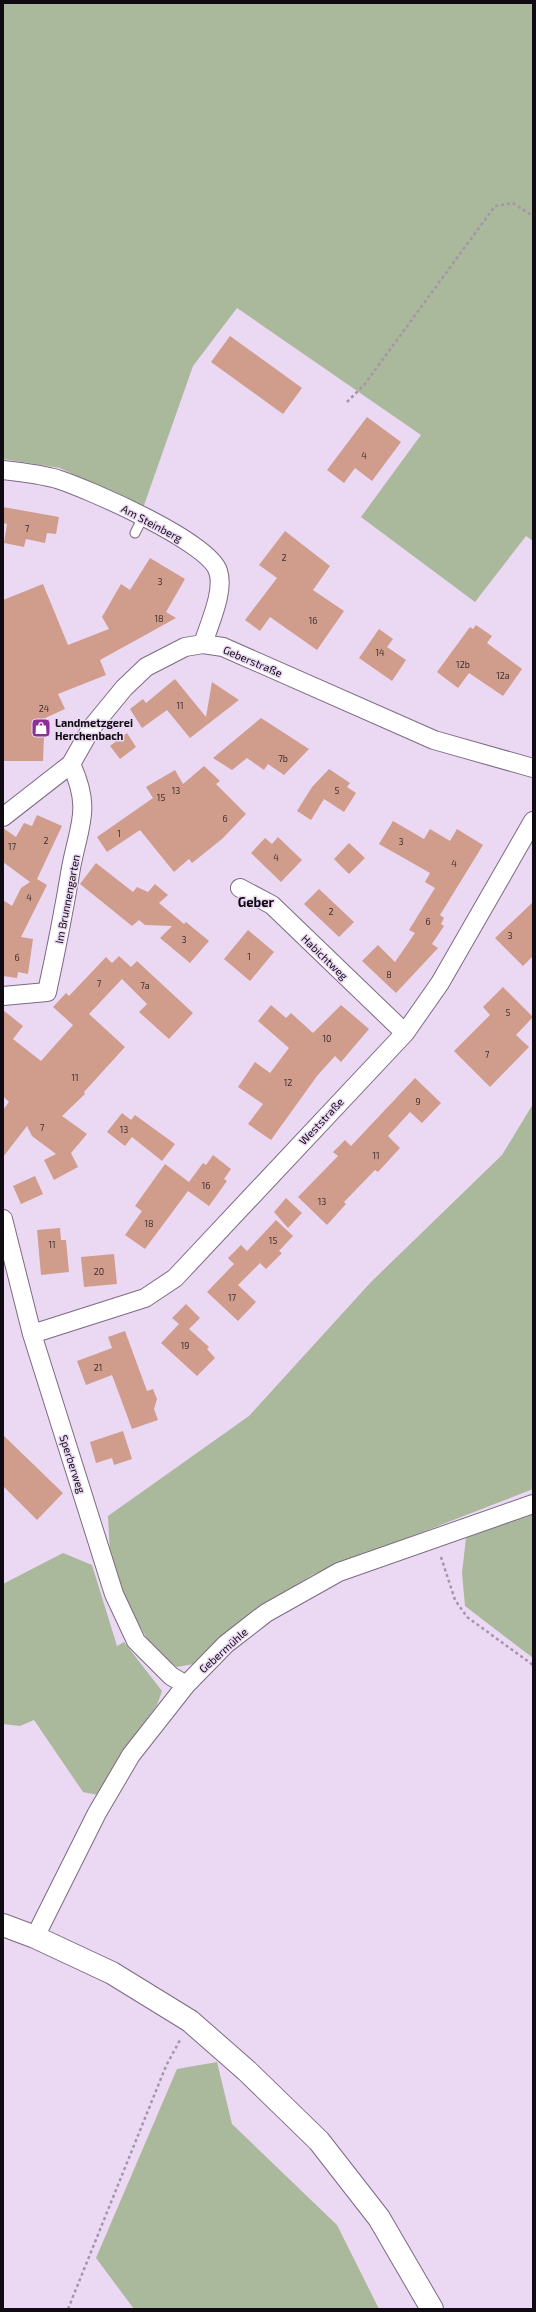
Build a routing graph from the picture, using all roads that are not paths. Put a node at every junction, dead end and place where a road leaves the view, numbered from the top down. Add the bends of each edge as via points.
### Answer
1 (3, 470) edge
2 (143, 517) junction
3 (135, 533) dead end
4 (203, 644) junction
5 (71, 764) junction
6 (533, 768) edge
7 (3, 817) edge
8 (533, 821) edge
9 (240, 888) dead end
10 (3, 996) edge
11 (405, 1033) junction
12 (3, 1219) edge
13 (32, 1334) junction
14 (533, 1504) edge
15 (186, 1685) junction
16 (3, 1924) edge
17 (36, 1937) junction
18 (432, 2309) edge

1 - 2 street, Am Steinberg via 56,479
2 - 3 lane
2 - 4 street, Am Steinberg via 200,550 212,559 218,571 216,606
4 - 5 street, Geberstraße via 184,647 146,667 124,688 92,727
4 - 6 street, Geberstraße via 223,647 434,740
5 - 7 street, Geberstraße
5 - 10 street, Im Brunnengarten via 82,793 83,811 47,992
8 - 11 street, Weststraße via 440,983
9 - 11 street, Habichtweg via 272,906
11 - 13 street, Weststraße via 175,1278 145,1298
12 - 13 street, Sperberweg
13 - 15 street, Sperberweg via 114,1594 136,1641 171,1676
14 - 15 street, Gebermühle via 338,1572 266,1613 226,1644
15 - 17 street, Gebermühle via 131,1755 97,1813
16 - 17 street
17 - 18 street via 112,1973 190,2022 248,2071 319,2141 379,2218

